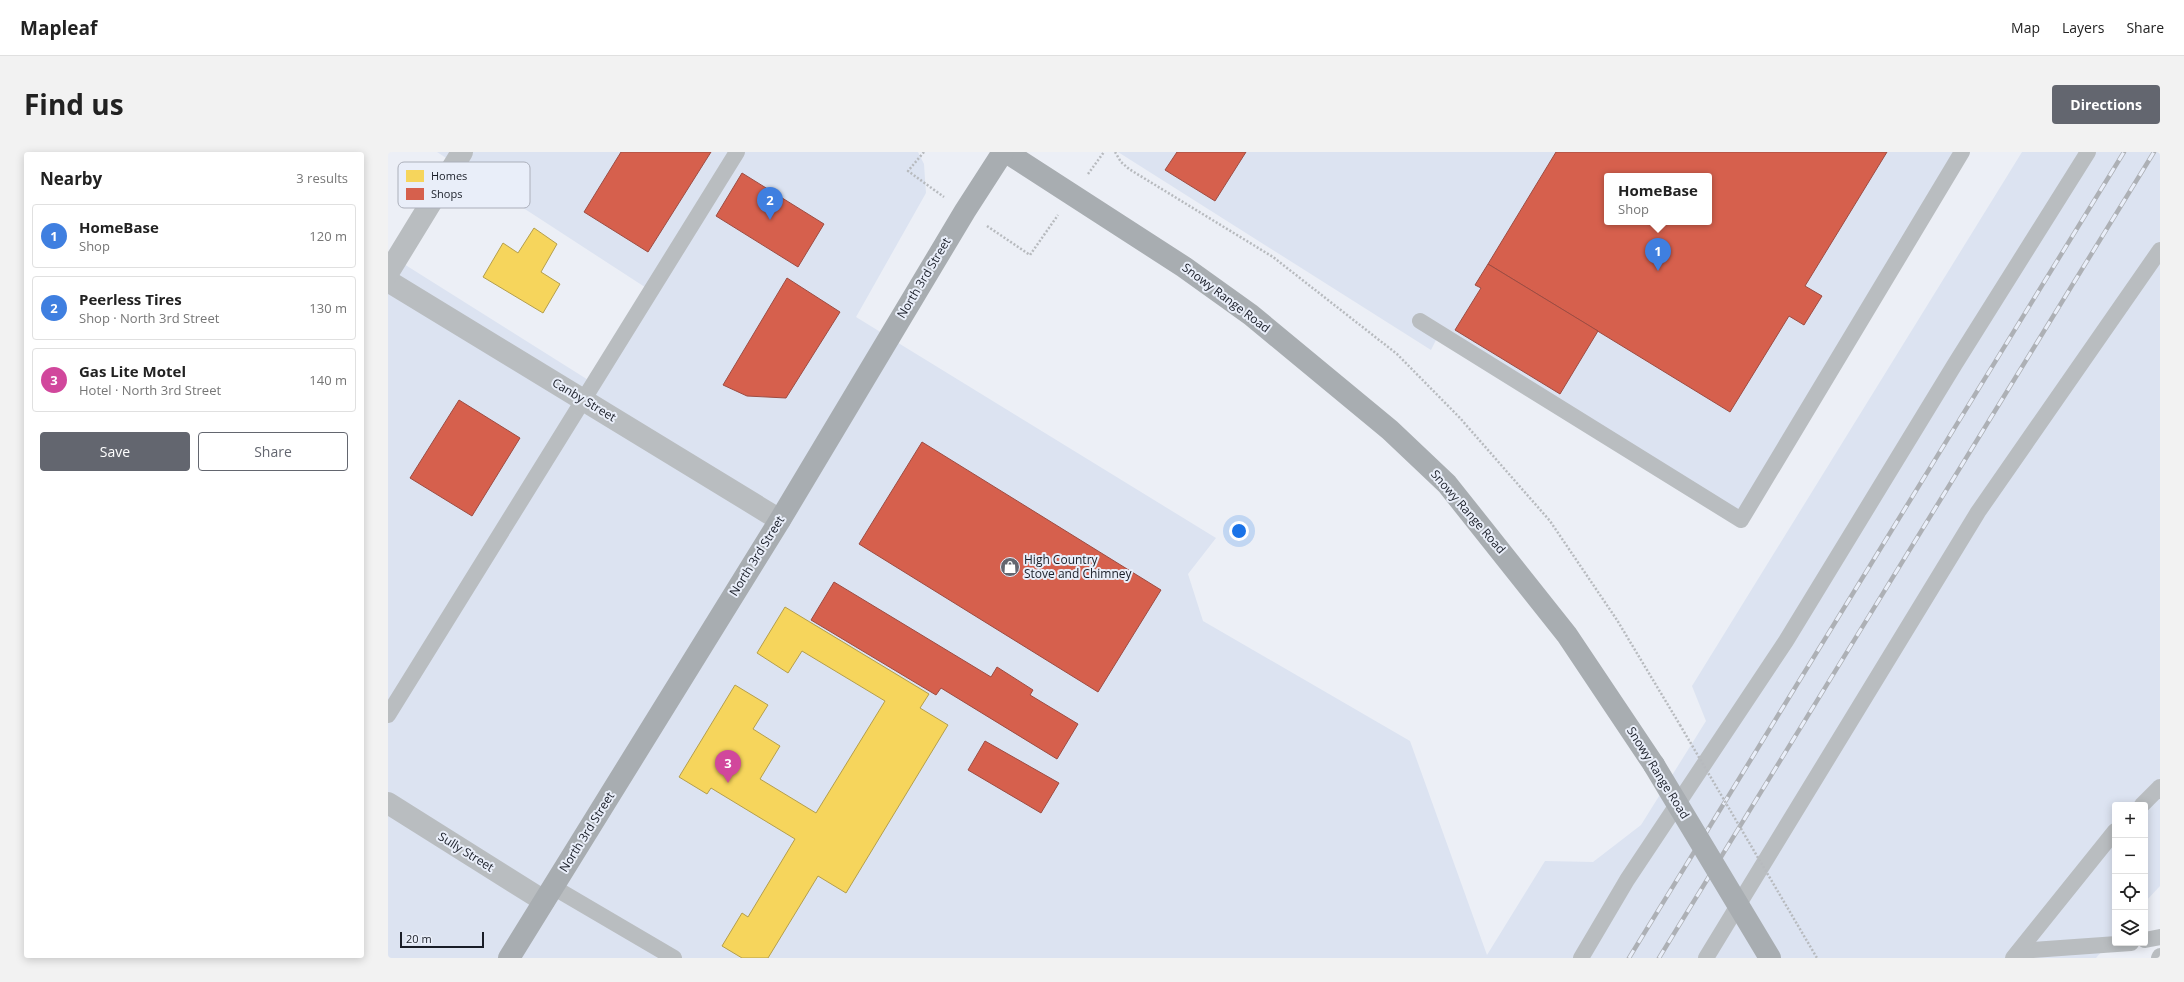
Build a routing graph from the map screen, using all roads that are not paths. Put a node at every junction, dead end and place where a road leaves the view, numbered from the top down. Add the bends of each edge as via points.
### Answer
1 (462, 152) edge
2 (738, 152) edge
3 (1004, 152) edge
4 (1962, 152) edge
5 (2088, 152) edge
6 (456, 162) edge
7 (428, 208) edge
8 (2160, 250) edge
9 (388, 273) edge
10 (388, 281) edge
11 (1420, 321) dead end
12 (583, 400) junction
13 (780, 520) junction
14 (388, 715) edge
15 (2160, 787) edge
16 (2145, 802) edge
17 (388, 803) edge
18 (2112, 835) edge
19 (549, 894) junction
20 (2160, 937) edge
21 (2148, 939) edge
22 (2112, 945) edge
23 (2016, 954) edge
24 (509, 958) edge
25 (674, 958) edge
26 (1581, 958) edge
27 (1706, 958) edge
28 (1770, 958) edge

1 - 6 street
2 - 12 lane
3 - 13 main road, North 3rd Street via 965,211
3 - 28 main road, Snowy Range Road, bridge via 1184,267 1250,315 1390,430 1447,484 1568,635 1654,765
4 - 11 lane via 1742,520
5 - 26 lane via 1786,641 1627,880
7 - 9 street
8 - 27 lane via 1978,512
10 - 12 street, Canby Street
12 - 13 street, Canby Street
12 - 14 lane
13 - 19 main road, North 3rd Street
15 - 16 lane
17 - 19 street, Sully Street
18 - 23 lane
19 - 24 main road, North 3rd Street
19 - 25 lane
20 - 21 lane
22 - 23 lane

